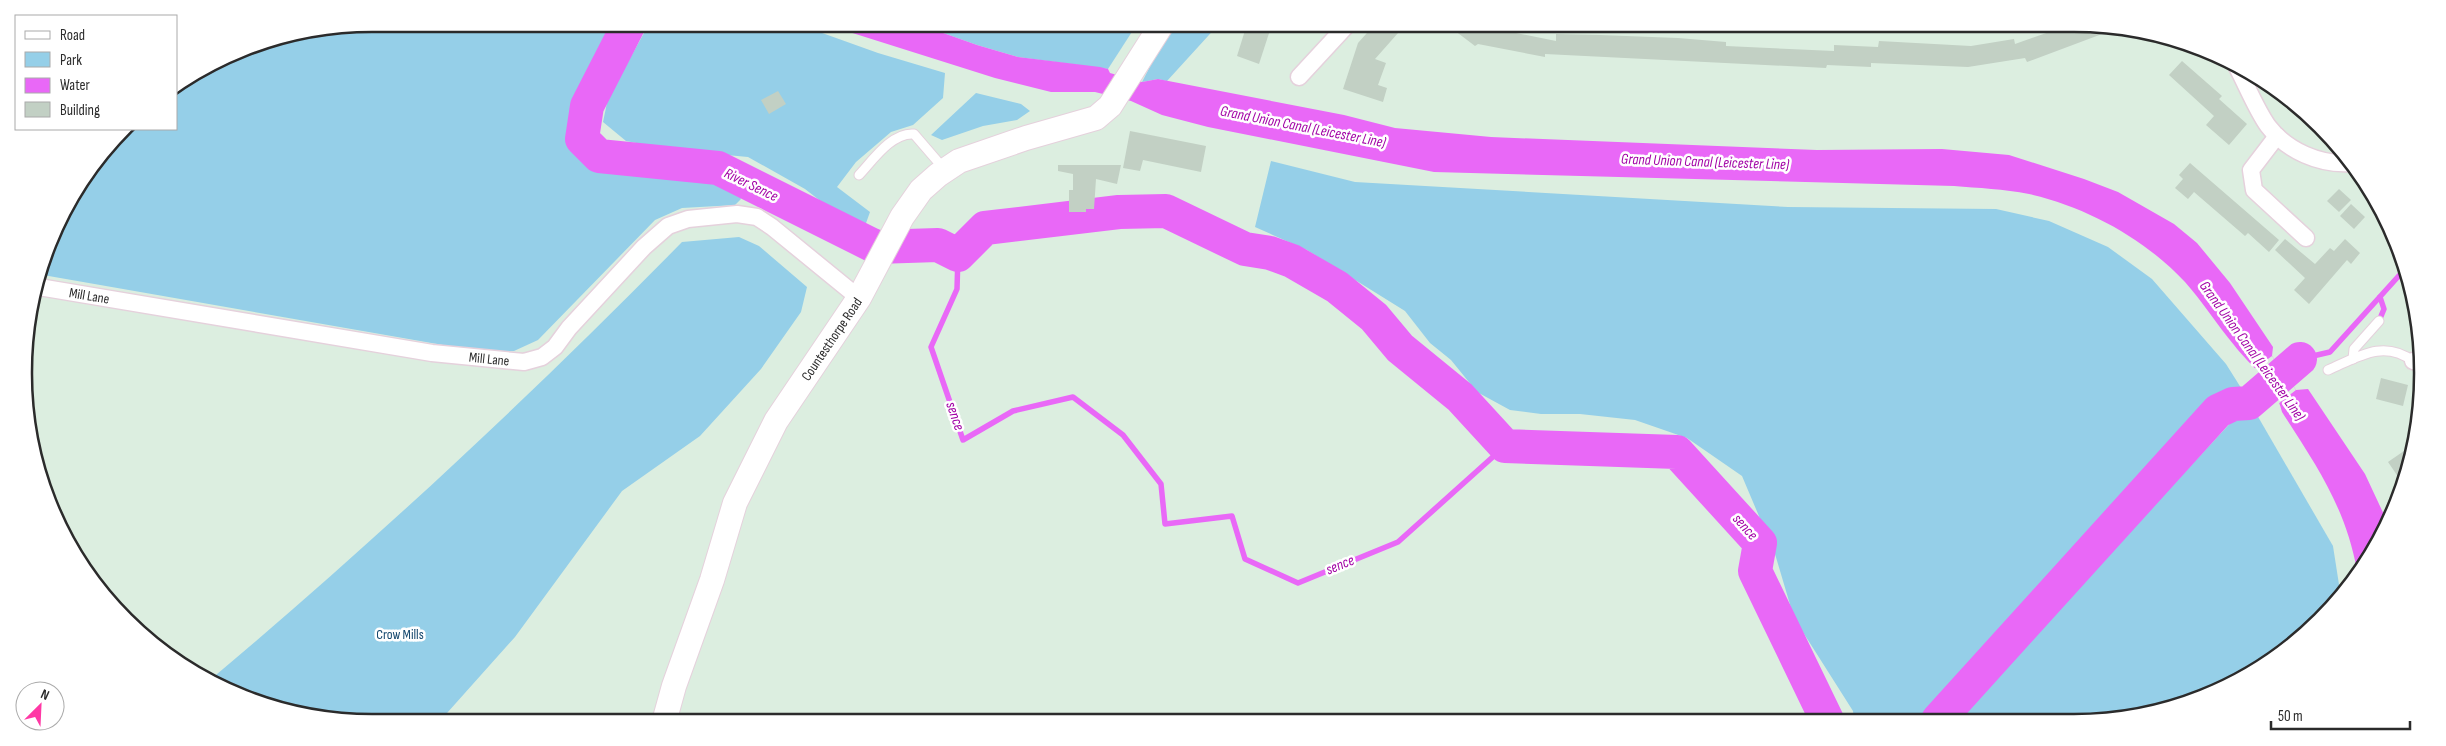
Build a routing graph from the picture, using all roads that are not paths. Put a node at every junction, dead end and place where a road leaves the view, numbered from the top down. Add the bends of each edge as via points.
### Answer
1 (1157, 32) edge
2 (1341, 32) edge
3 (1299, 77) dead end
4 (2248, 81) edge
5 (2277, 136) junction
6 (2341, 164) edge
7 (946, 170) junction
8 (859, 175) dead end
9 (2306, 238) dead end
10 (43, 288) edge
11 (858, 298) junction
12 (2378, 321) dead end
13 (2353, 359) junction
14 (2413, 360) edge
15 (2328, 370) dead end
16 (666, 714) edge

1 - 7 street, Countesthorpe Road via 1110,106 1096,118 1016,141 959,161
2 - 3 street
4 - 5 street via 2268,125
5 - 6 street via 2305,156
5 - 9 street via 2251,170 2254,190
7 - 8 lane via 914,134 907,133 892,141
7 - 11 street, Countesthorpe Road via 921,190 902,217
10 - 11 street, Mill Lane via 432,353 524,362 542,357 555,347 644,247 668,226 688,219 737,214 757,217 772,227
11 - 16 street, Countesthorpe Road via 776,421 735,503
12 - 13 lane via 2354,349
13 - 14 lane via 2378,349 2402,353
13 - 15 lane

